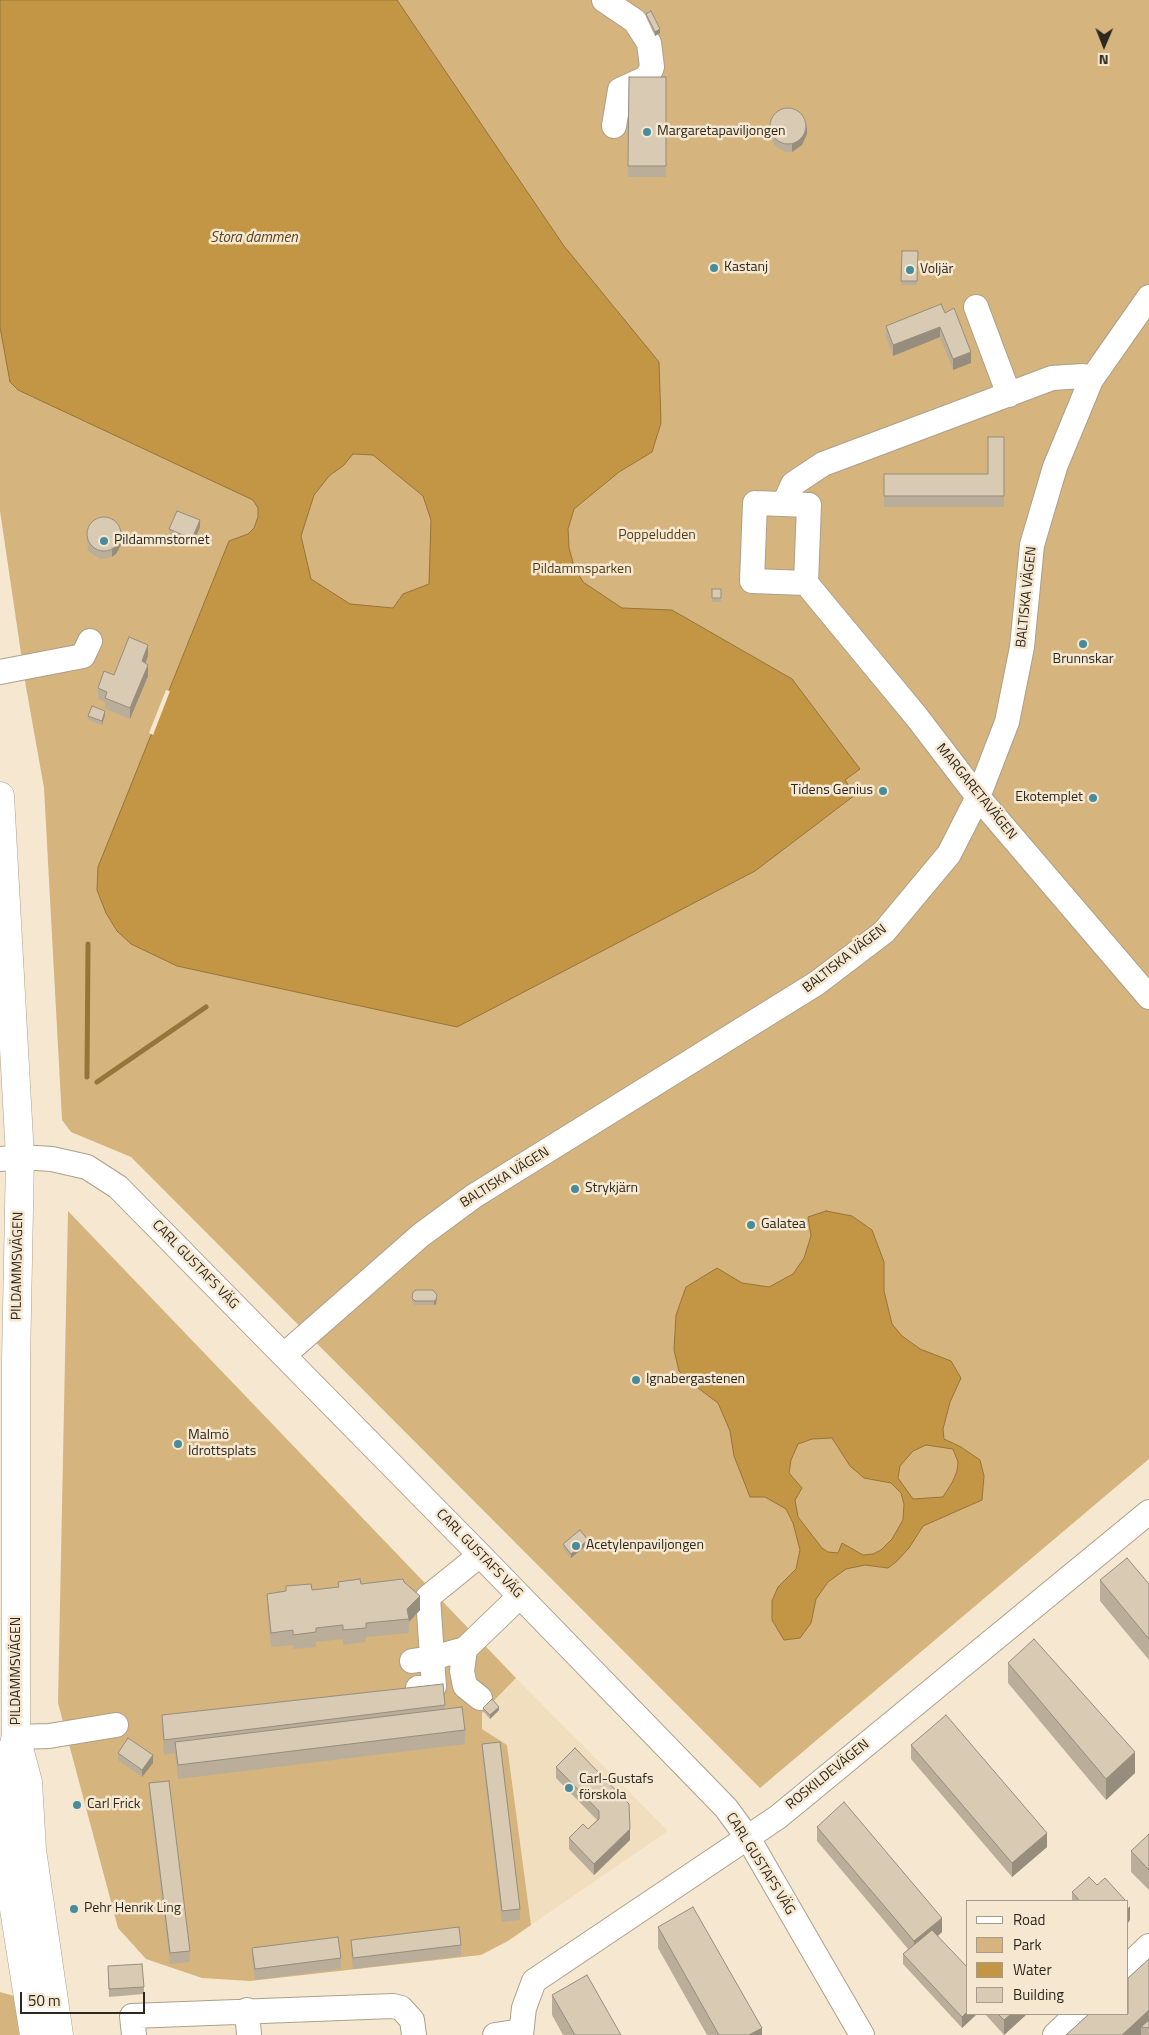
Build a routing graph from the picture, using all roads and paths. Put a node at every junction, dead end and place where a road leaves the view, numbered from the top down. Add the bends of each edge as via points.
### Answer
1 (604, 0) edge
2 (614, 126) dead end
3 (1149, 297) edge
4 (976, 307) dead end
5 (1091, 380) junction
6 (1008, 395) junction
7 (784, 504) junction
8 (806, 583) junction
9 (90, 641) dead end
10 (0, 672) edge
11 (0, 796) edge
12 (978, 797) junction
13 (1149, 996) edge
14 (7, 1154) edge
15 (8, 1321) edge
16 (284, 1355) junction
17 (1149, 1512) edge
18 (480, 1555) junction
19 (520, 1596) junction
20 (465, 1649) junction
21 (422, 1659) junction
22 (418, 1688) edge
23 (480, 1698) dead end
24 (116, 1726) dead end
25 (16, 1736) junction
26 (11, 1828) edge
27 (748, 1838) junction
28 (1149, 1946) edge
29 (1129, 1965) edge
30 (247, 2010) junction
31 (1076, 2015) edge
32 (521, 2033) edge
33 (34, 2035) edge
34 (59, 2035) edge
35 (134, 2035) edge
36 (249, 2035) edge
37 (414, 2035) edge
38 (495, 2035) edge
39 (862, 2035) edge
40 (1055, 2035) edge

1 - 2 street via 636,22 649,43 652,66 644,79 620,90
3 - 5 street, BALTISKA VÄGEN
4 - 6 street
5 - 6 street via 1083,376 1052,378
5 - 12 street, BALTISKA VÄGEN via 1054,467 1032,545 1022,647 1007,722
6 - 7 street via 823,464 793,484
7 - 8 street via 809,505
7 - 8 street via 755,503 752,581
8 - 12 street, MARGARETAVÄGEN
9 - 10 street via 82,656
11 - 14 main road, PILDAMMSVÄGEN
12 - 13 street, MARGARETAVÄGEN
12 - 16 street, BALTISKA VÄGEN via 949,854 884,932 817,983 474,1196 421,1235
14 - 15 main road, PILDAMMSVÄGEN
14 - 16 street, CARL GUSTAFS VÄG via 86,1167 118,1187
15 - 25 main road, PILDAMMSVÄGEN
16 - 18 street, CARL GUSTAFS VÄG
17 - 27 street, ROSKILDEVÄGEN via 778,1817
18 - 19 street, CARL GUSTAFS VÄG
18 - 21 street via 428,1597
19 - 20 street
19 - 27 street, CARL GUSTAFS VÄG via 726,1808
20 - 21 street
20 - 23 street via 462,1671 465,1686
21 - 22 street via 434,1686
24 - 25 street via 49,1736
25 - 26 main road, PILDAMMSVÄGEN via 7,1771
26 - 33 main road, PILDAMMSVÄGEN via 7,1865
26 - 34 main road, PILDAMMSVÄGEN
27 - 32 street, ROSKILDEVÄGEN via 534,1981 524,2008
27 - 39 street, CARL GUSTAFS VÄG
28 - 29 street
30 - 35 street via 132,2016
30 - 36 street
30 - 37 street via 393,2006 401,2008 412,2020
31 - 40 street
32 - 38 street

